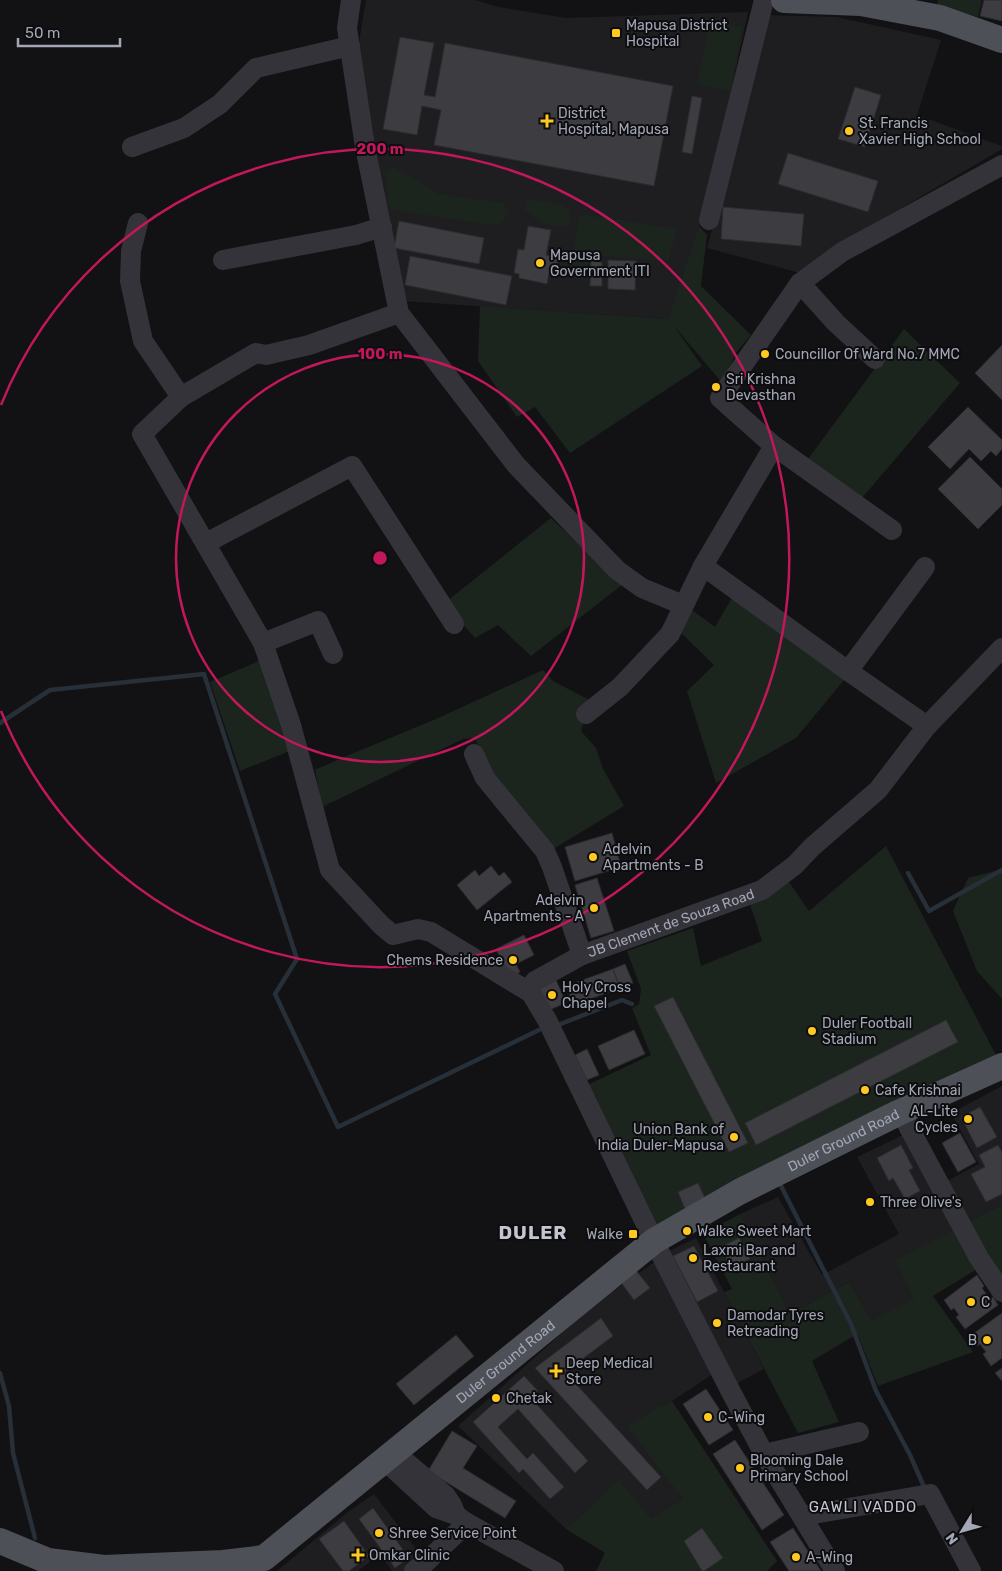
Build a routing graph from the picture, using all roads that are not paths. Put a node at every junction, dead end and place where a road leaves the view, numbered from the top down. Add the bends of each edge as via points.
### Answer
1 (351, 0) edge
2 (764, 0) edge
3 (784, 0) edge
4 (1002, 40) edge
5 (350, 46) junction
6 (132, 147) dead end
7 (1002, 165) edge
8 (709, 220) dead end
9 (138, 223) dead end
10 (382, 227) junction
11 (223, 260) dead end
12 (800, 283) junction
13 (399, 313) junction
14 (875, 359) dead end
15 (181, 397) junction
16 (774, 446) junction
17 (892, 530) dead end
18 (206, 543) junction
19 (703, 566) junction
20 (925, 567) dead end
21 (683, 604) junction
22 (454, 624) dead end
23 (264, 643) junction
24 (1002, 648) edge
25 (333, 654) dead end
26 (848, 671) junction
27 (586, 714) dead end
28 (927, 726) junction
29 (474, 754) dead end
30 (582, 955) junction
31 (531, 993) junction
32 (1002, 1066) edge
33 (898, 1113) junction
34 (654, 1241) junction
35 (1002, 1292) edge
36 (859, 1432) dead end
37 (764, 1454) junction
38 (389, 1456) junction
39 (802, 1516) junction
40 (461, 1519) junction
41 (0, 1541) edge
42 (262, 1564) edge
43 (545, 1569) edge
44 (414, 1571) edge
45 (835, 1571) edge
46 (971, 1571) edge

1 - 5 street via 347,28
2 - 8 street
3 - 4 main road via 861,3 940,18
5 - 6 street via 256,68 220,104 184,128
5 - 10 street via 365,147
7 - 12 street via 842,252
9 - 15 street via 131,251 130,281 143,342
10 - 11 street via 356,235
10 - 13 street
12 - 14 street
12 - 16 street via 720,398
13 - 15 street via 308,345 266,355 256,353
13 - 21 street via 516,465 617,570 642,588
15 - 18 street via 142,434
16 - 17 street
16 - 19 street
18 - 22 street via 352,466
18 - 23 street
19 - 21 street
19 - 26 street
20 - 26 street
21 - 27 street via 670,634 620,687
23 - 25 street via 318,621
23 - 31 street via 291,725 330,870 393,934 418,929 431,932
24 - 28 street, JB Clement de Souza Road
26 - 28 street
28 - 30 street, JB Clement de Souza Road via 878,790 795,865 762,890
29 - 30 street via 485,778 544,852
30 - 31 street, JB Clement de Souza Road via 535,981
31 - 34 street
32 - 33 main road, Duler Ground Road
33 - 34 main road, Duler Ground Road via 739,1192
33 - 35 street via 906,1122 979,1258
34 - 37 street
34 - 38 main road, Duler Ground Road
36 - 37 street
37 - 39 street
38 - 40 street via 446,1496
38 - 42 main road, Duler Ground Road
39 - 45 street
39 - 46 street via 930,1494
40 - 43 street
40 - 44 street via 424,1564
41 - 42 main road, Duler Ground Road via 48,1561 104,1568

